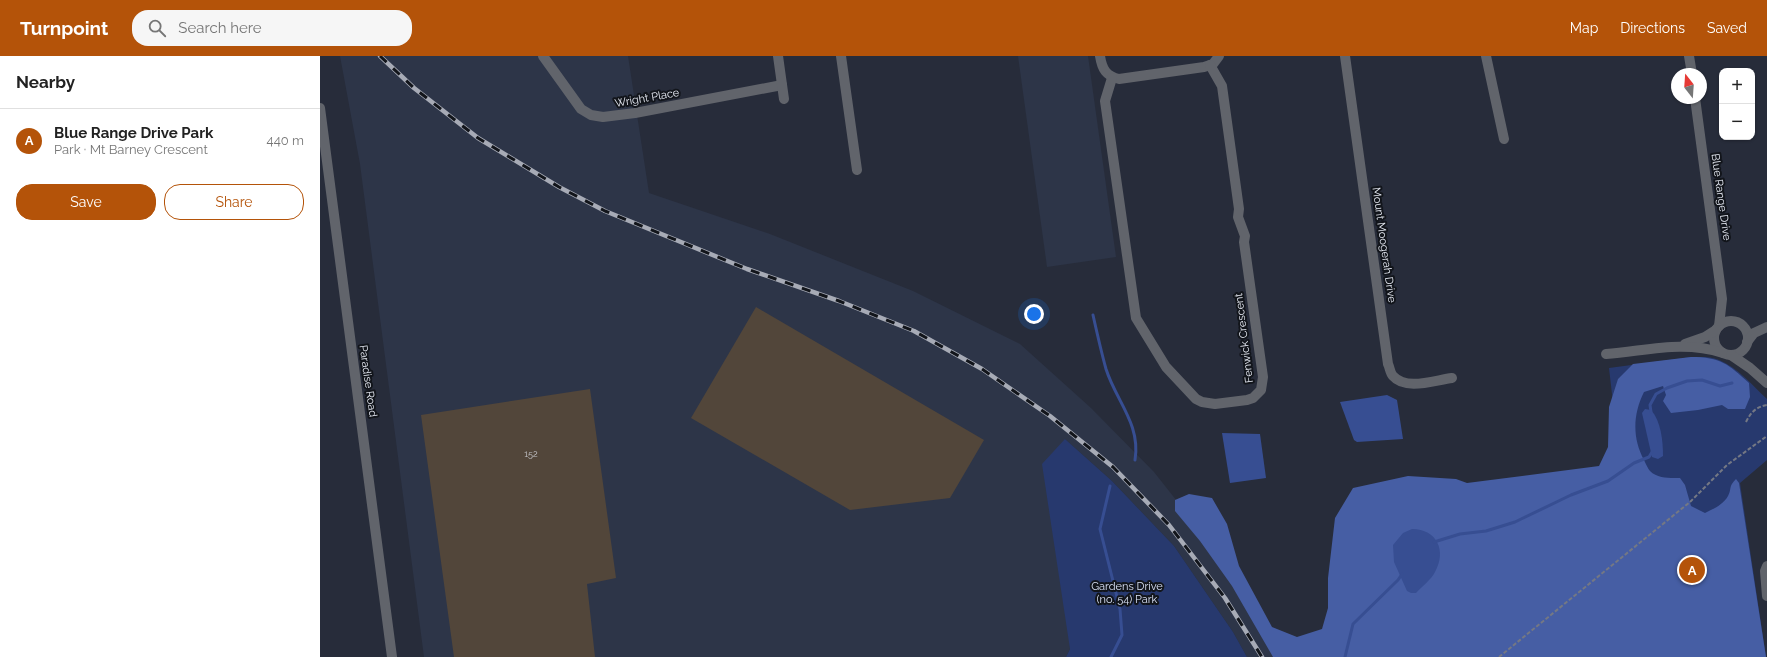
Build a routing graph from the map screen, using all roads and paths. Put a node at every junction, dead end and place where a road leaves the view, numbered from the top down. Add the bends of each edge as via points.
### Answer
1 (543, 56) edge
2 (778, 56) edge
3 (841, 56) edge
4 (1100, 56) edge
5 (1219, 56) edge
6 (1344, 56) edge
7 (1486, 56) edge
8 (1689, 56) edge
9 (1210, 65) junction
10 (1691, 68) edge
11 (1112, 78) junction
12 (782, 85) junction
13 (784, 99) dead end
14 (1696, 104) edge
15 (320, 108) edge
16 (1504, 139) dead end
17 (857, 170) dead end
18 (1722, 299) junction
19 (1739, 324) junction
20 (1767, 327) edge
21 (1718, 328) junction
22 (1746, 345) junction
23 (1681, 346) junction
24 (1606, 354) dead end
25 (1727, 354) junction
26 (1750, 368) junction
27 (1452, 378) dead end
28 (1767, 383) edge
29 (1767, 405) edge
30 (1746, 422) dead end
31 (1767, 436) edge
32 (1767, 566) edge
33 (1767, 596) edge
34 (392, 657) edge
35 (1499, 657) edge

1 - 12 street, Wright Place via 581,109 591,115 603,117
2 - 12 street
3 - 17 street
4 - 11 street via 1103,69
5 - 9 street
6 - 27 street, Mount Moogerah Drive via 1388,364 1392,375 1401,382 1411,384
7 - 16 street
8 - 10 street
9 - 11 street via 1119,80
9 - 11 street, Fenwick Crescent via 1222,86 1238,217 1246,236 1244,242 1263,377 1261,390 1253,398 1221,404 1208,404 1196,399 1166,367 1136,318 1105,101
12 - 13 street
14 - 18 street, Blue Range Drive
15 - 34 street, Paradise Road
18 - 19 street
18 - 21 street
19 - 20 street
19 - 21 street via 1730,321
19 - 22 street via 1747,334
20 - 22 street via 1754,333
21 - 23 street via 1705,337
21 - 25 street via 1714,336 1715,343 1718,349
22 - 25 street via 1738,353
22 - 26 street via 1745,357
23 - 24 street
23 - 25 street via 1706,348
25 - 26 street
26 - 28 street
29 - 30 path via 1750,413
31 - 35 path via 1727,465 1690,502
32 - 33 street

